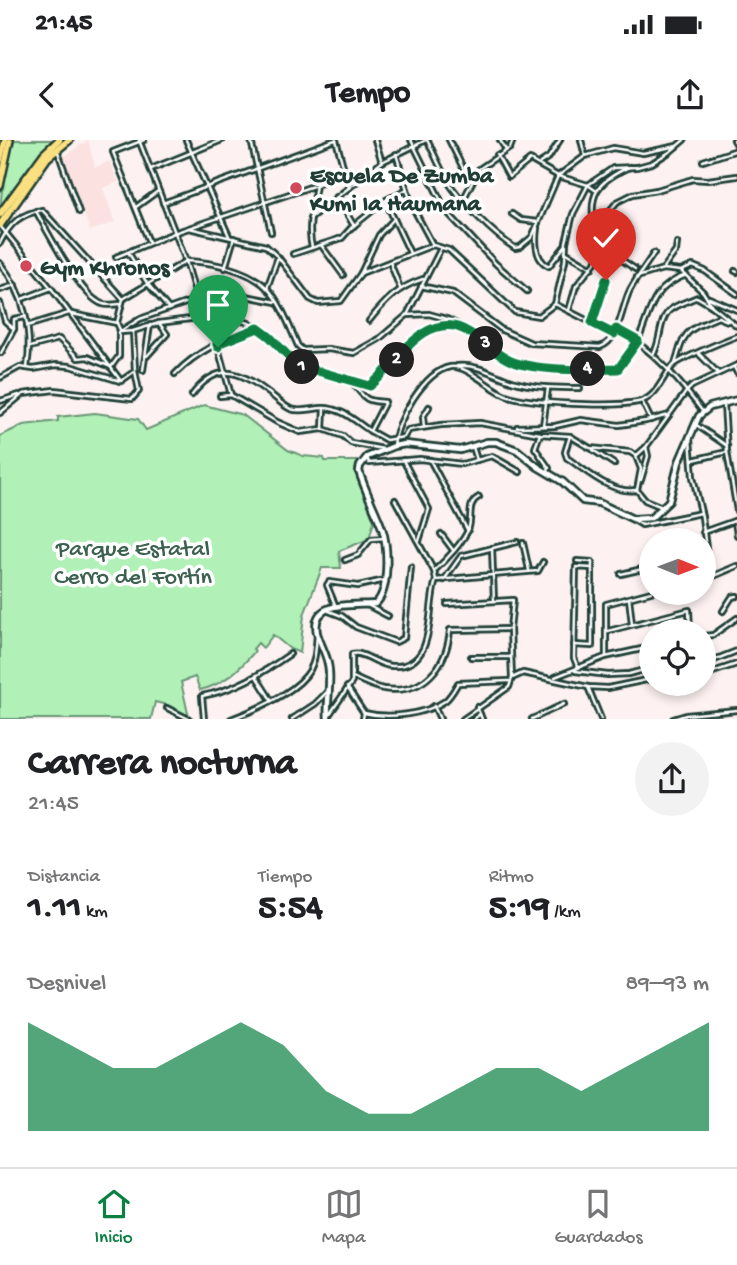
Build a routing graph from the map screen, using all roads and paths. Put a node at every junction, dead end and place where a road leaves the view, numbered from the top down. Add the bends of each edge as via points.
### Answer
1 (7, 140) edge
2 (59, 140) edge
3 (69, 140) edge
4 (144, 140) edge
5 (186, 140) edge
6 (222, 140) edge
7 (251, 140) edge
8 (335, 140) edge
9 (374, 140) edge
10 (411, 140) edge
11 (425, 140) edge
12 (449, 140) edge
13 (500, 140) edge
14 (513, 140) edge
15 (560, 140) edge
16 (581, 140) edge
17 (684, 140) edge
18 (734, 140) edge
19 (139, 141) edge
20 (414, 145) junction
21 (737, 145) edge
22 (678, 146) junction
23 (56, 149) junction
24 (506, 150) junction
25 (737, 150) edge
26 (192, 153) junction
27 (396, 154) junction
28 (497, 155) junction
29 (585, 156) junction
30 (703, 161) dead end
31 (0, 162) edge
32 (382, 162) junction
33 (539, 164) junction
34 (629, 167) junction
35 (150, 169) junction
36 (259, 169) junction
37 (346, 172) junction
38 (558, 176) junction
39 (737, 176) edge
40 (447, 180) junction
41 (316, 185) junction
42 (588, 185) junction
43 (0, 186) edge
44 (208, 186) junction
45 (349, 188) junction
46 (407, 189) junction
47 (158, 191) junction
48 (596, 191) junction
49 (338, 197) junction
50 (265, 200) junction
51 (386, 200) junction
52 (463, 200) junction
53 (163, 203) junction
54 (136, 207) junction
55 (36, 211) junction
56 (9, 212) junction
57 (79, 212) dead end
58 (0, 214) edge
59 (512, 214) dead end
60 (221, 216) junction
61 (310, 218) junction
62 (394, 219) junction
63 (538, 222) junction
64 (354, 226) junction
65 (189, 228) junction
66 (1, 229) edge
67 (271, 232) dead end
68 (174, 233) junction
69 (597, 234) junction
70 (232, 237) junction
71 (0, 243) edge
72 (149, 243) junction
73 (677, 243) dead end
74 (321, 245) junction
75 (433, 245) junction
76 (565, 246) junction
77 (312, 247) junction
78 (441, 248) junction
79 (606, 249) junction
80 (565, 251) junction
81 (128, 252) junction
82 (410, 253) junction
83 (654, 253) dead end
84 (293, 254) dead end
85 (116, 257) dead end
86 (278, 257) junction
87 (186, 261) junction
88 (390, 262) junction
89 (0, 263) edge
90 (225, 268) junction
91 (592, 268) junction
92 (635, 269) dead end
93 (663, 269) junction
94 (681, 271) junction
95 (360, 274) junction
96 (343, 275) dead end
97 (686, 275) junction
98 (637, 277) junction
99 (423, 279) junction
100 (606, 280) dead end
101 (147, 283) junction
102 (15, 285) junction
103 (421, 286) junction
104 (51, 288) junction
105 (267, 288) junction
106 (400, 288) junction
107 (0, 290) edge
108 (527, 291) dead end
109 (737, 294) edge
110 (706, 297) junction
111 (21, 299) junction
112 (197, 299) junction
113 (122, 302) junction
114 (276, 302) junction
115 (0, 303) edge
116 (555, 305) junction
117 (712, 306) junction
118 (169, 309) junction
119 (569, 310) junction
120 (737, 310) edge
121 (70, 314) junction
122 (407, 316) junction
123 (25, 317) junction
124 (369, 321) dead end
125 (117, 323) junction
126 (159, 323) junction
127 (592, 323) junction
128 (735, 324) edge
129 (150, 325) junction
130 (459, 326) junction
131 (27, 327) junction
132 (258, 328) junction
133 (14, 329) junction
134 (616, 329) junction
135 (120, 331) junction
136 (133, 331) junction
137 (614, 334) junction
138 (737, 336) edge
139 (638, 341) junction
140 (217, 344) junction
141 (30, 347) junction
142 (1, 353) edge
143 (653, 354) junction
144 (699, 354) junction
145 (147, 356) junction
146 (675, 364) junction
147 (735, 366) edge
148 (111, 367) junction
149 (454, 367) junction
150 (26, 368) junction
151 (143, 370) dead end
152 (670, 370) junction
153 (135, 371) junction
154 (226, 372) junction
155 (718, 373) junction
156 (737, 373) edge
157 (175, 374) dead end
158 (0, 378) edge
159 (350, 380) junction
160 (121, 381) junction
161 (548, 388) junction
162 (580, 388) dead end
163 (686, 392) junction
164 (23, 394) junction
165 (192, 395) dead end
166 (231, 395) junction
167 (220, 396) dead end
168 (737, 400) edge
169 (0, 401) edge
170 (642, 401) junction
171 (548, 402) junction
172 (724, 404) junction
173 (429, 407) dead end
174 (324, 408) junction
175 (703, 412) junction
176 (0, 413) edge
177 (669, 415) junction
178 (651, 420) junction
179 (695, 424) junction
180 (424, 427) junction
181 (543, 427) junction
182 (510, 428) junction
183 (323, 429) junction
184 (370, 432) junction
185 (540, 434) junction
186 (690, 435) junction
187 (570, 436) junction
188 (404, 437) junction
189 (394, 442) junction
190 (405, 444) junction
191 (727, 446) junction
192 (473, 447) junction
193 (646, 447) junction
194 (590, 448) junction
195 (383, 449) junction
196 (727, 452) junction
197 (636, 456) junction
198 (367, 457) junction
199 (403, 460) junction
200 (430, 460) junction
201 (477, 460) junction
202 (692, 460) junction
203 (614, 464) dead end
204 (520, 472) dead end
205 (548, 472) junction
206 (640, 484) junction
207 (637, 490) junction
208 (479, 497) dead end
209 (395, 500) dead end
210 (664, 507) junction
211 (737, 511) edge
212 (701, 513) junction
213 (633, 519) junction
214 (736, 521) edge
215 (703, 528) edge
216 (715, 528) edge
217 (468, 531) junction
218 (441, 534) dead end
219 (737, 535) edge
220 (384, 538) junction
221 (419, 541) junction
222 (517, 542) dead end
223 (523, 543) dead end
224 (492, 548) junction
225 (453, 550) junction
226 (345, 560) dead end
227 (577, 561) dead end
228 (542, 562) dead end
229 (737, 566) edge
230 (411, 567) dead end
231 (592, 568) junction
232 (529, 570) junction
233 (639, 570) edge
234 (434, 571) junction
235 (621, 574) dead end
236 (493, 576) junction
237 (716, 576) edge
238 (386, 580) junction
239 (436, 580) junction
240 (444, 580) junction
241 (639, 595) edge
242 (737, 597) edge
243 (629, 598) junction
244 (494, 601) junction
245 (447, 604) dead end
246 (366, 605) junction
247 (336, 607) junction
248 (325, 609) junction
249 (723, 611) dead end
250 (737, 611) edge
251 (388, 616) dead end
252 (737, 618) edge
253 (655, 619) edge
254 (689, 619) edge
255 (639, 623) edge
256 (632, 625) junction
257 (510, 629) junction
258 (608, 631) junction
259 (317, 632) junction
260 (716, 633) edge
261 (574, 645) junction
262 (639, 650) edge
263 (737, 650) edge
264 (290, 654) dead end
265 (471, 657) dead end
266 (510, 657) junction
267 (606, 657) junction
268 (716, 659) edge
269 (737, 664) edge
270 (578, 668) junction
271 (572, 671) junction
272 (639, 671) edge
273 (716, 671) edge
274 (256, 676) junction
275 (353, 677) junction
276 (551, 678) junction
277 (512, 680) junction
278 (639, 682) edge
279 (347, 687) junction
280 (588, 687) junction
281 (329, 690) junction
282 (271, 700) junction
283 (564, 704) dead end
284 (435, 706) junction
285 (477, 707) junction
286 (167, 708) dead end
287 (737, 710) edge
288 (364, 713) junction
289 (480, 714) junction
290 (328, 718) edge
291 (189, 719) edge
292 (204, 719) edge
293 (231, 719) edge
294 (292, 719) edge
295 (363, 719) edge
296 (440, 719) edge
297 (463, 719) edge
298 (474, 719) edge
299 (482, 719) edge
300 (534, 719) edge
301 (601, 719) edge
302 (673, 719) edge

1 - 31 main road
1 - 43 main road
2 - 58 highway
3 - 23 highway
4 - 19 street
5 - 26 street
6 - 26 street
7 - 36 street
8 - 36 street
8 - 37 street
9 - 32 street
10 - 20 street
11 - 20 street
11 - 40 street
12 - 40 street via 466,174
13 - 24 street
14 - 24 street
15 - 33 street
16 - 29 street
17 - 22 street
18 - 21 street
19 - 35 street
19 - 54 street via 113,152
20 - 27 street
20 - 108 street via 446,211
22 - 29 street via 643,153 613,148
22 - 34 street via 652,163
23 - 56 highway
23 - 57 street
24 - 28 street
25 - 30 street
26 - 35 street
26 - 44 street
27 - 32 street
27 - 46 street
28 - 33 street via 509,177 530,160
28 - 52 street via 479,169
29 - 38 street
32 - 45 street
33 - 38 street
34 - 42 street via 613,168
34 - 48 street via 613,174
35 - 47 street
36 - 44 street
36 - 50 street
37 - 41 street
37 - 45 street
38 - 42 street
38 - 63 street
39 - 69 street via 693,179 624,198 606,215
40 - 52 street
41 - 50 street
41 - 61 street
42 - 48 street
42 - 76 street
44 - 53 street
44 - 60 street
45 - 49 street
46 - 51 street
46 - 75 street
47 - 53 street
47 - 54 street
48 - 69 street via 592,216
49 - 61 street
49 - 64 street
50 - 60 street
50 - 67 street
51 - 62 street
51 - 64 street
52 - 63 street via 515,248 532,237
53 - 68 street
54 - 72 street
55 - 66 street
55 - 113 street via 42,210 50,218
55 - 113 street via 65,264 96,300
56 - 58 street
56 - 66 highway
59 - 63 street
60 - 65 street
60 - 70 street
61 - 77 street
62 - 82 street
62 - 95 street via 379,235
63 - 76 street via 540,261 549,266
64 - 74 street via 342,238
65 - 68 street
65 - 70 street
66 - 71 street
66 - 104 street
68 - 72 street
68 - 87 street
69 - 79 street
70 - 86 street via 266,246
70 - 90 street
72 - 81 street
73 - 93 street
74 - 77 street
74 - 96 street
75 - 78 street
75 - 82 street
76 - 80 street
77 - 84 street
78 - 99 street
78 - 116 street via 449,250 515,312 539,316
79 - 91 street
79 - 92 street
80 - 91 street
80 - 116 street
81 - 85 street
81 - 101 street
82 - 88 street
83 - 98 street
86 - 95 street via 318,303 341,301
86 - 105 street
87 - 90 street
87 - 101 street
87 - 112 street
88 - 95 street
88 - 106 street
89 - 102 street
90 - 105 street
91 - 119 street via 576,285
93 - 94 street
93 - 98 street
94 - 97 street
94 - 109 street via 693,266
97 - 110 street
97 - 139 street via 662,288 646,314
98 - 134 street
99 - 103 street
99 - 106 street
100 - 127 street
101 - 113 street
101 - 118 street
102 - 107 street
102 - 111 street
103 - 122 street
103 - 137 street via 453,293 502,330 531,344 600,347
104 - 111 street
104 - 121 street
105 - 114 street
106 - 124 street
110 - 117 street
110 - 120 street
111 - 123 street
112 - 114 street via 246,296
112 - 118 street
113 - 125 street
114 - 122 street via 303,350 354,353
115 - 133 street via 5,321
116 - 119 street
117 - 128 street
117 - 143 street via 697,297 670,310
118 - 135 street
119 - 127 street
121 - 125 street
121 - 131 street
121 - 148 street
122 - 130 street via 429,314
123 - 131 street
123 - 133 street via 14,318
125 - 135 street
126 - 129 street
126 - 132 street via 233,318
126 - 145 street via 167,334
127 - 137 street
128 - 146 street via 718,317 694,327 684,334
129 - 136 street
129 - 145 street
130 - 139 street via 517,363 558,368 618,369
130 - 159 street via 425,332 370,386
131 - 141 street
132 - 140 street
132 - 159 street via 297,365
133 - 142 street
134 - 137 street
134 - 139 street
135 - 136 street
135 - 148 street via 119,356
136 - 153 street
138 - 144 street
139 - 143 street
140 - 154 street
140 - 157 street via 189,359
141 - 148 street via 58,339 78,358
141 - 150 street
143 - 152 street
144 - 146 street
144 - 155 street
145 - 151 street
146 - 152 street
147 - 155 street
147 - 156 street
148 - 160 street
149 - 161 street via 477,366 513,381
149 - 171 street via 505,394
149 - 189 street via 429,377 398,426
150 - 158 street
150 - 160 street via 70,366
152 - 163 street
152 - 170 street via 655,392
153 - 160 street
153 - 164 street via 139,391 132,399 54,390
154 - 165 street via 208,379
154 - 166 street
154 - 174 street via 250,378 290,409
155 - 163 street
159 - 184 street via 369,401 385,402
161 - 162 street
161 - 171 street
163 - 175 street
163 - 177 street
164 - 169 street
164 - 176 street
166 - 167 street
166 - 183 street via 299,432
168 - 172 street
170 - 171 street
170 - 178 street
171 - 181 street
172 - 175 street
172 - 191 street
173 - 180 street
174 - 183 street
174 - 184 street via 344,412
175 - 179 street
177 - 178 street
177 - 193 street
178 - 181 street via 619,425 581,420
179 - 186 street
179 - 191 street
180 - 182 street via 480,423
180 - 188 street via 408,430
181 - 182 street
182 - 185 street
183 - 195 street via 351,443
184 - 189 street
185 - 187 street
185 - 205 street via 536,448
186 - 202 street
186 - 210 street
187 - 194 street
187 - 207 street via 567,458 608,485
188 - 189 street
188 - 190 street
189 - 190 street
189 - 195 street
190 - 192 street via 460,450
191 - 196 street
192 - 201 street
192 - 205 street via 496,442 517,450
193 - 197 street
193 - 206 street via 646,469
194 - 197 street
194 - 203 street
195 - 198 street
196 - 202 street
196 - 211 street
197 - 206 street
198 - 199 street via 369,463
198 - 220 street via 359,471
199 - 200 street
199 - 221 street via 429,509
200 - 201 street via 462,464
200 - 217 street
201 - 204 street via 492,456
202 - 212 street
205 - 213 street via 583,501 599,503
206 - 207 street
207 - 210 street via 645,500
208 - 217 street via 472,504
209 - 221 street
210 - 213 street via 651,518
212 - 213 street via 642,525
212 - 215 street
214 - 216 street
214 - 219 street
217 - 225 street
218 - 225 street
220 - 226 street via 371,539 358,555
220 - 238 street
221 - 234 street
222 - 224 street
223 - 232 street
224 - 236 street
224 - 240 street via 461,556
225 - 234 street
227 - 231 street via 592,562
228 - 232 street via 538,571
229 - 237 street
230 - 248 street via 401,640 356,627
231 - 261 street via 576,567
231 - 261 street via 592,646
232 - 236 street
233 - 235 street
234 - 239 street
236 - 240 street
236 - 244 street
238 - 246 street via 379,600
238 - 247 street via 358,586 327,582
239 - 240 street
239 - 275 street via 422,654 391,667 355,653 351,657
241 - 243 street
242 - 249 street via 732,597
243 - 256 street
243 - 258 street via 606,604
244 - 245 street
244 - 257 street via 513,600
246 - 247 street
246 - 251 street
247 - 248 street
248 - 259 street via 318,616
250 - 252 street
252 - 260 street
253 - 254 street via 689,610
255 - 256 street
256 - 258 street
257 - 266 street
257 - 275 street via 450,630 444,658 436,670 403,689 374,687
258 - 267 street
259 - 281 street via 329,667
259 - 282 street via 310,670 293,688
261 - 270 street
262 - 267 street
263 - 268 street
264 - 274 street
265 - 266 street
266 - 277 street
267 - 270 street
269 - 273 street
270 - 271 street
271 - 272 street via 608,675
271 - 276 street
274 - 282 street
274 - 292 street via 202,696
275 - 279 street
276 - 277 street via 523,673
276 - 280 street
277 - 284 street via 458,683 452,695
277 - 285 street via 508,689
278 - 280 street
279 - 288 street
279 - 290 street
280 - 301 street
281 - 290 street
281 - 294 street
282 - 293 street
283 - 300 street
284 - 288 street via 407,715
284 - 296 street
285 - 289 street
285 - 297 street
286 - 291 street
287 - 302 street
288 - 295 street
289 - 298 street
289 - 299 street

